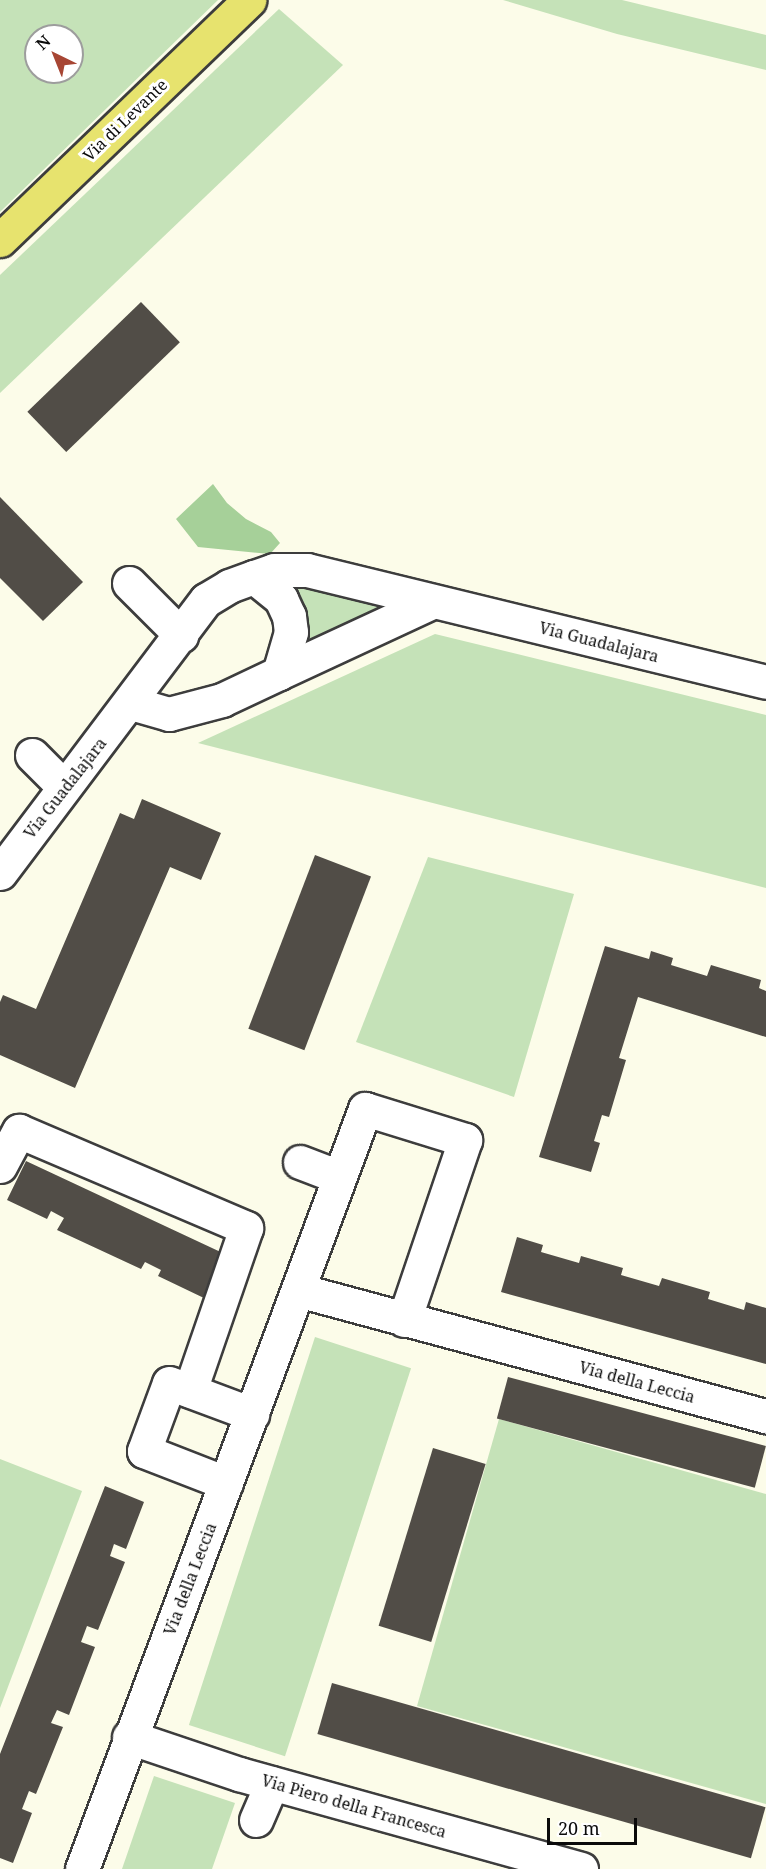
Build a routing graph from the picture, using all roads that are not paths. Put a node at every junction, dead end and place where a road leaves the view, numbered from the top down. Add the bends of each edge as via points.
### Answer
1 (249, 0) edge
2 (0, 240) edge
3 (254, 577) junction
4 (129, 583) dead end
5 (432, 602) junction
6 (181, 635) junction
7 (279, 673) junction
8 (766, 682) edge
9 (131, 703) junction
10 (32, 755) dead end
11 (64, 787) junction
12 (0, 873) edge
13 (300, 1162) dead end
14 (0, 1166) edge
15 (339, 1177) junction
16 (298, 1290) junction
17 (404, 1320) junction
18 (190, 1391) junction
19 (252, 1414) junction
20 (766, 1416) edge
21 (226, 1483) junction
22 (129, 1737) junction
23 (272, 1783) junction
24 (256, 1820) dead end
25 (82, 1869) edge
26 (581, 1869) edge

1 - 2 main road, Via di Levante
3 - 5 street, Via Guadalajara via 274,570 308,570
3 - 6 street, Via Guadalajara via 206,600
3 - 7 street via 281,599 289,616 291,632
4 - 6 street
5 - 7 street
5 - 8 street, Via Guadalajara
6 - 9 street, Via Guadalajara
7 - 9 street via 222,700 169,714
9 - 11 street, Via Guadalajara via 111,751
10 - 11 street
11 - 12 street, Via Guadalajara
13 - 15 street
14 - 18 street via 19,1131 246,1228
15 - 16 street, Via della Leccia
15 - 17 street, Via della Leccia via 366,1109 465,1140
16 - 17 street, Via della Leccia
16 - 19 street, Via della Leccia
17 - 20 street, Via della Leccia
18 - 19 street
18 - 21 street via 169,1383 144,1451
19 - 21 street, Via della Leccia
21 - 22 street, Via della Leccia
22 - 23 street, Via Piero della Francesca
22 - 25 street, Via della Leccia
23 - 24 street
23 - 26 street, Via Piero della Francesca

